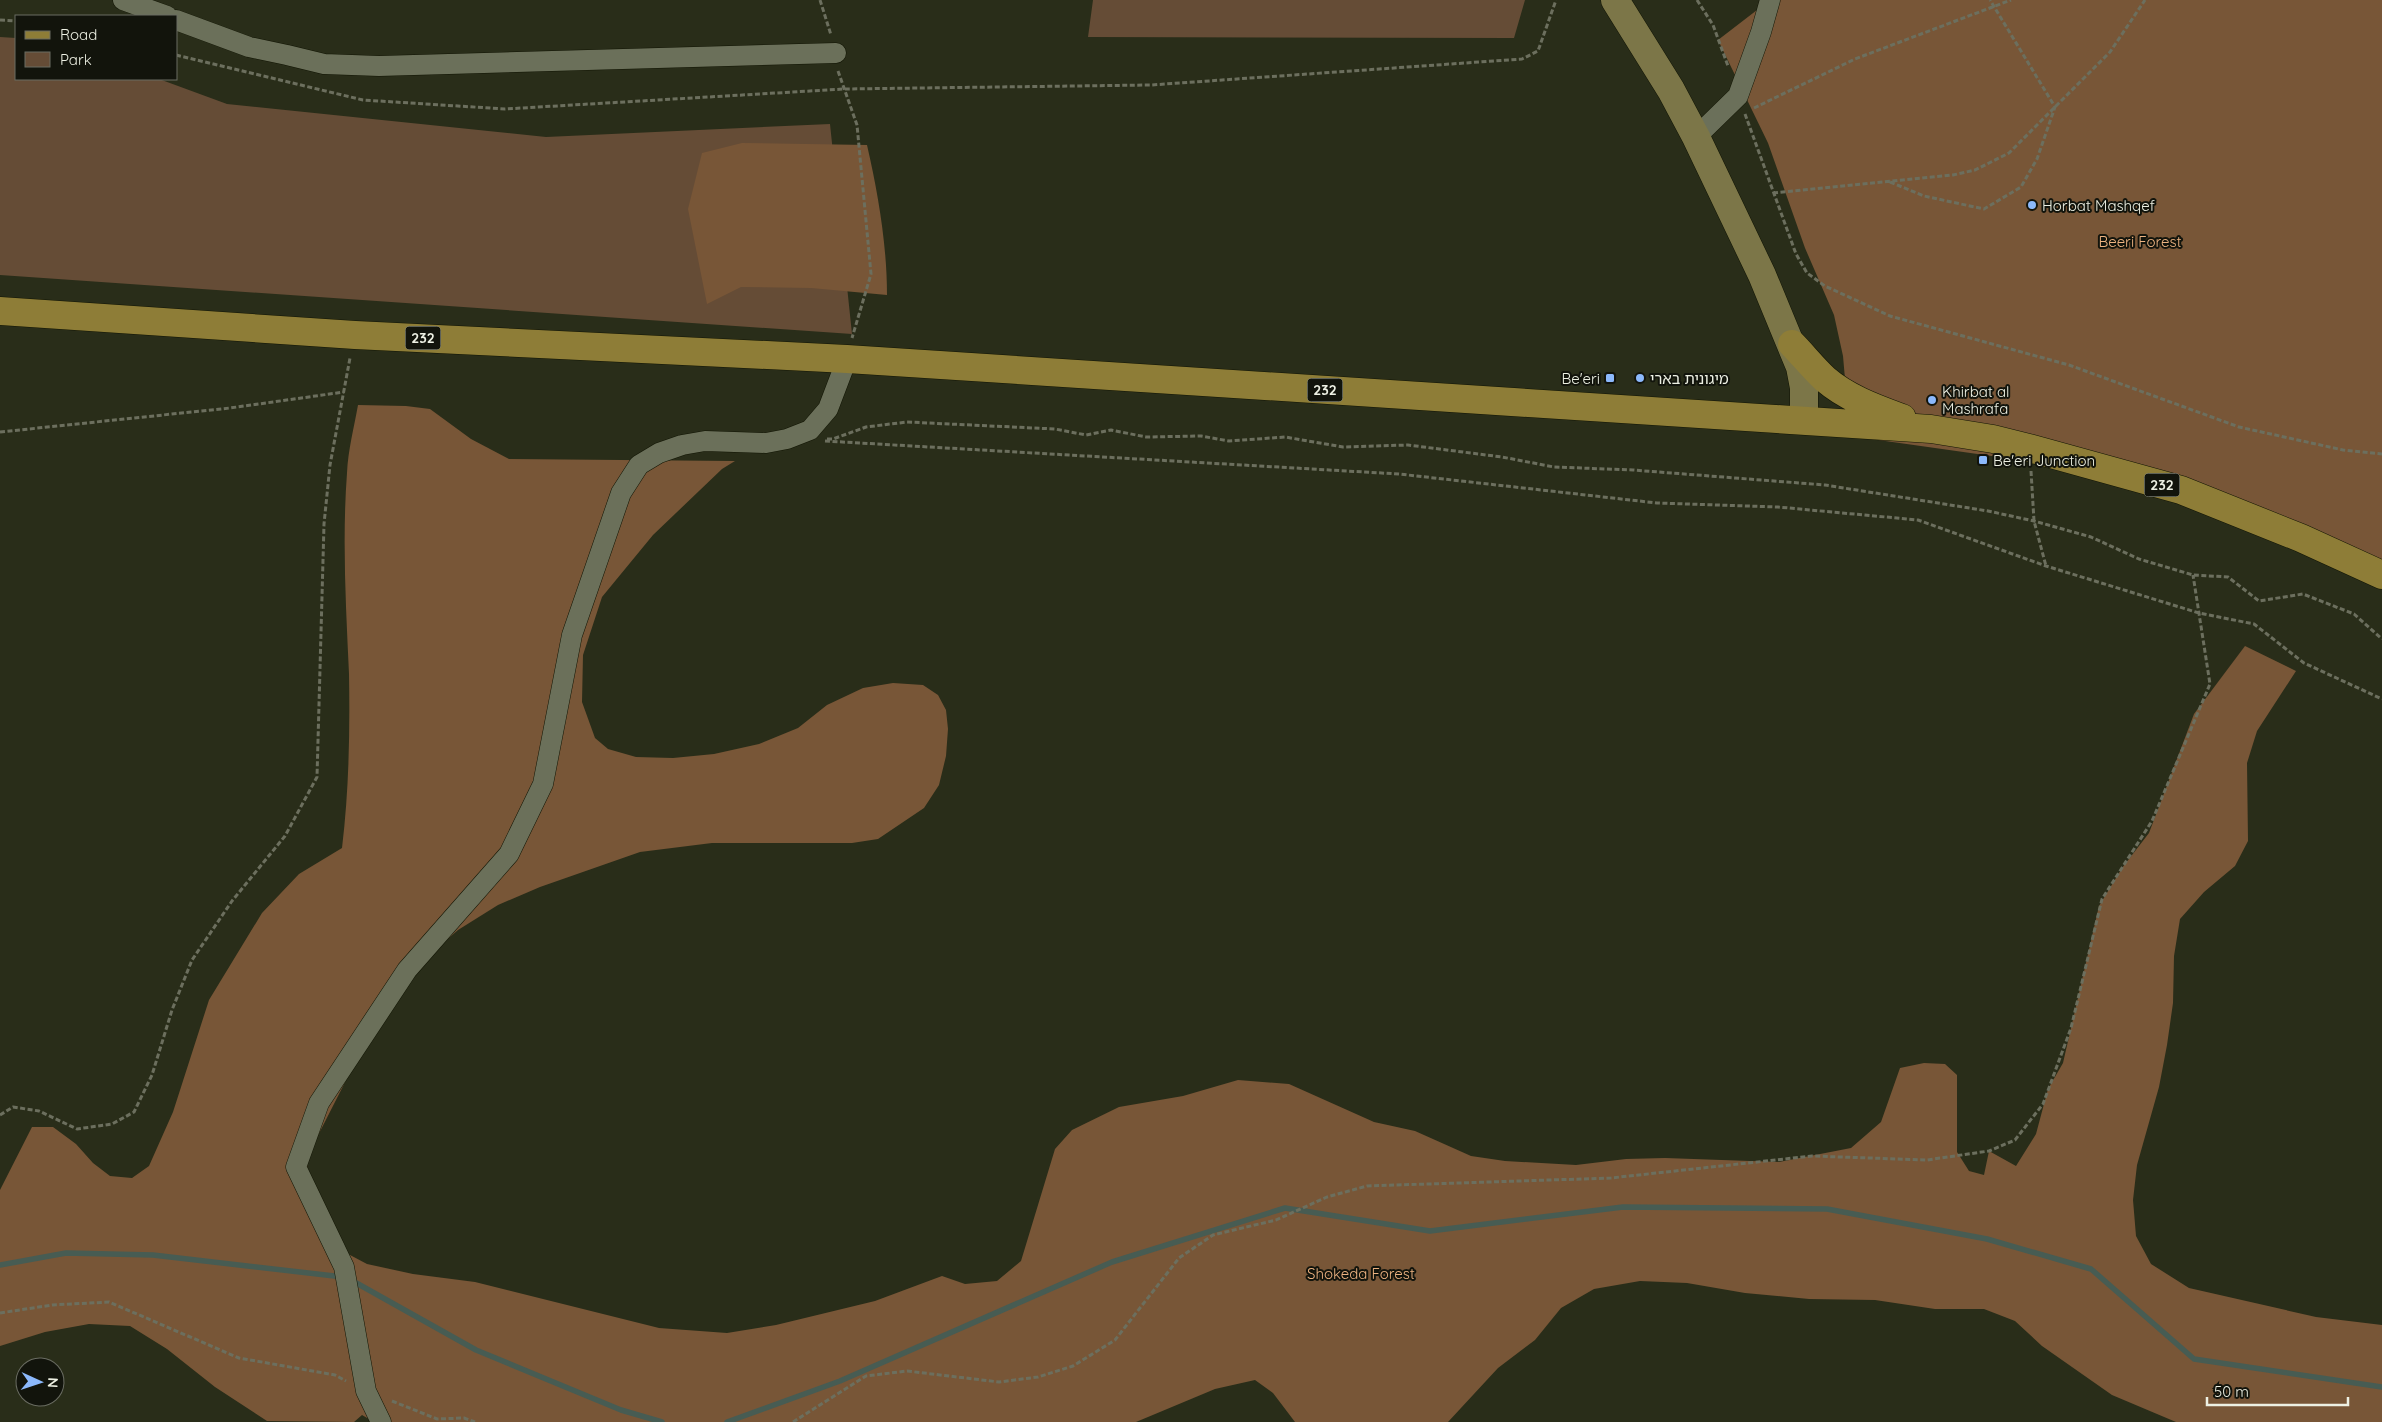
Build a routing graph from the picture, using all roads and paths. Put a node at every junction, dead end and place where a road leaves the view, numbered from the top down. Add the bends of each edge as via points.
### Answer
1 (123, 0) edge
2 (820, 0) edge
3 (1556, 0) edge
4 (1615, 0) edge
5 (1697, 0) edge
6 (1770, 0) edge
7 (1990, 0) edge
8 (2011, 0) edge
9 (2145, 0) edge
10 (1995, 7) junction
11 (164, 15) edge
12 (0, 20) edge
13 (15, 21) edge
14 (178, 21) edge
15 (836, 54) junction
16 (178, 55) edge
17 (844, 90) junction
18 (1738, 96) junction
19 (2055, 107) junction
20 (1696, 136) junction
21 (1890, 182) junction
22 (1773, 193) junction
23 (0, 311) edge
24 (355, 335) junction
25 (1792, 344) junction
26 (847, 359) junction
27 (344, 392) junction
28 (1804, 419) junction
29 (1931, 429) junction
30 (0, 432) edge
31 (787, 439) junction
32 (824, 439) dead end
33 (2029, 448) junction
34 (2382, 454) edge
35 (2034, 520) junction
36 (2046, 566) junction
37 (2193, 575) junction
38 (2382, 575) edge
39 (2199, 613) junction
40 (2382, 639) edge
41 (2382, 699) edge
42 (0, 1115) edge
43 (0, 1313) edge
44 (366, 1391) junction
45 (381, 1422) edge
46 (475, 1422) edge
47 (793, 1422) edge

1 - 11 street
2 - 15 path
3 - 17 path via 1538,52 1522,59 1151,84
4 - 20 main road
5 - 18 path via 1713,25
6 - 18 street
7 - 10 path
8 - 10 path
9 - 19 path via 2110,52
10 - 19 path
10 - 22 path via 1855,59 1744,113
12 - 13 path
14 - 15 street via 250,47 324,64 380,66
15 - 17 path
16 - 17 path via 363,100 506,110
17 - 26 path via 857,125 870,274
18 - 20 street
19 - 21 path via 2009,153 1975,170
19 - 21 path via 2037,159 2021,187 1984,209 1924,196
20 - 25 main road
21 - 22 path
22 - 34 path via 1796,254 1807,273 1825,286 1890,316 2069,365 2239,427 2343,450
23 - 24 main road, 232
24 - 26 main road, 232
24 - 27 path
25 - 28 main road via 1804,388
25 - 29 main road via 1825,379 1852,397
26 - 28 main road, 232
26 - 31 street via 828,409 810,430
27 - 30 path via 221,409
27 - 42 path via 330,466 324,524 317,777 285,836 232,901 192,960 152,1075 134,1112 112,1124 77,1129 39,1111 13,1108
28 - 29 main road, 232
29 - 33 main road, 232
31 - 36 path via 1399,474 1657,504 1778,507 1918,520
31 - 44 street via 682,444 639,466 620,492 572,635 543,784 509,854 407,970 319,1103 296,1167 344,1267
32 - 35 path via 866,427 907,422 1055,428 1086,435 1111,430 1146,437 1201,436 1229,441 1285,437 1343,447 1408,445 1554,467 1825,485
33 - 35 path
33 - 38 main road, 232 via 2180,490 2301,538
35 - 36 path
35 - 37 path via 2091,537 2139,559
36 - 39 path
37 - 39 path
37 - 40 path via 2228,577 2259,601 2303,594 2354,614
39 - 41 path via 2254,624 2304,663
39 - 47 path via 2210,684 2152,821 2102,899 2071,1028 2043,1104 2015,1140 1989,1151 1927,1160 1812,1156 1611,1178 1367,1186 1327,1197 1276,1220 1213,1235 1179,1258 1116,1340 1073,1366 1038,1377 1000,1382 907,1370 866,1376
43 - 44 path via 110,1302 239,1358 335,1375
44 - 45 street
44 - 46 path via 438,1419 464,1418

